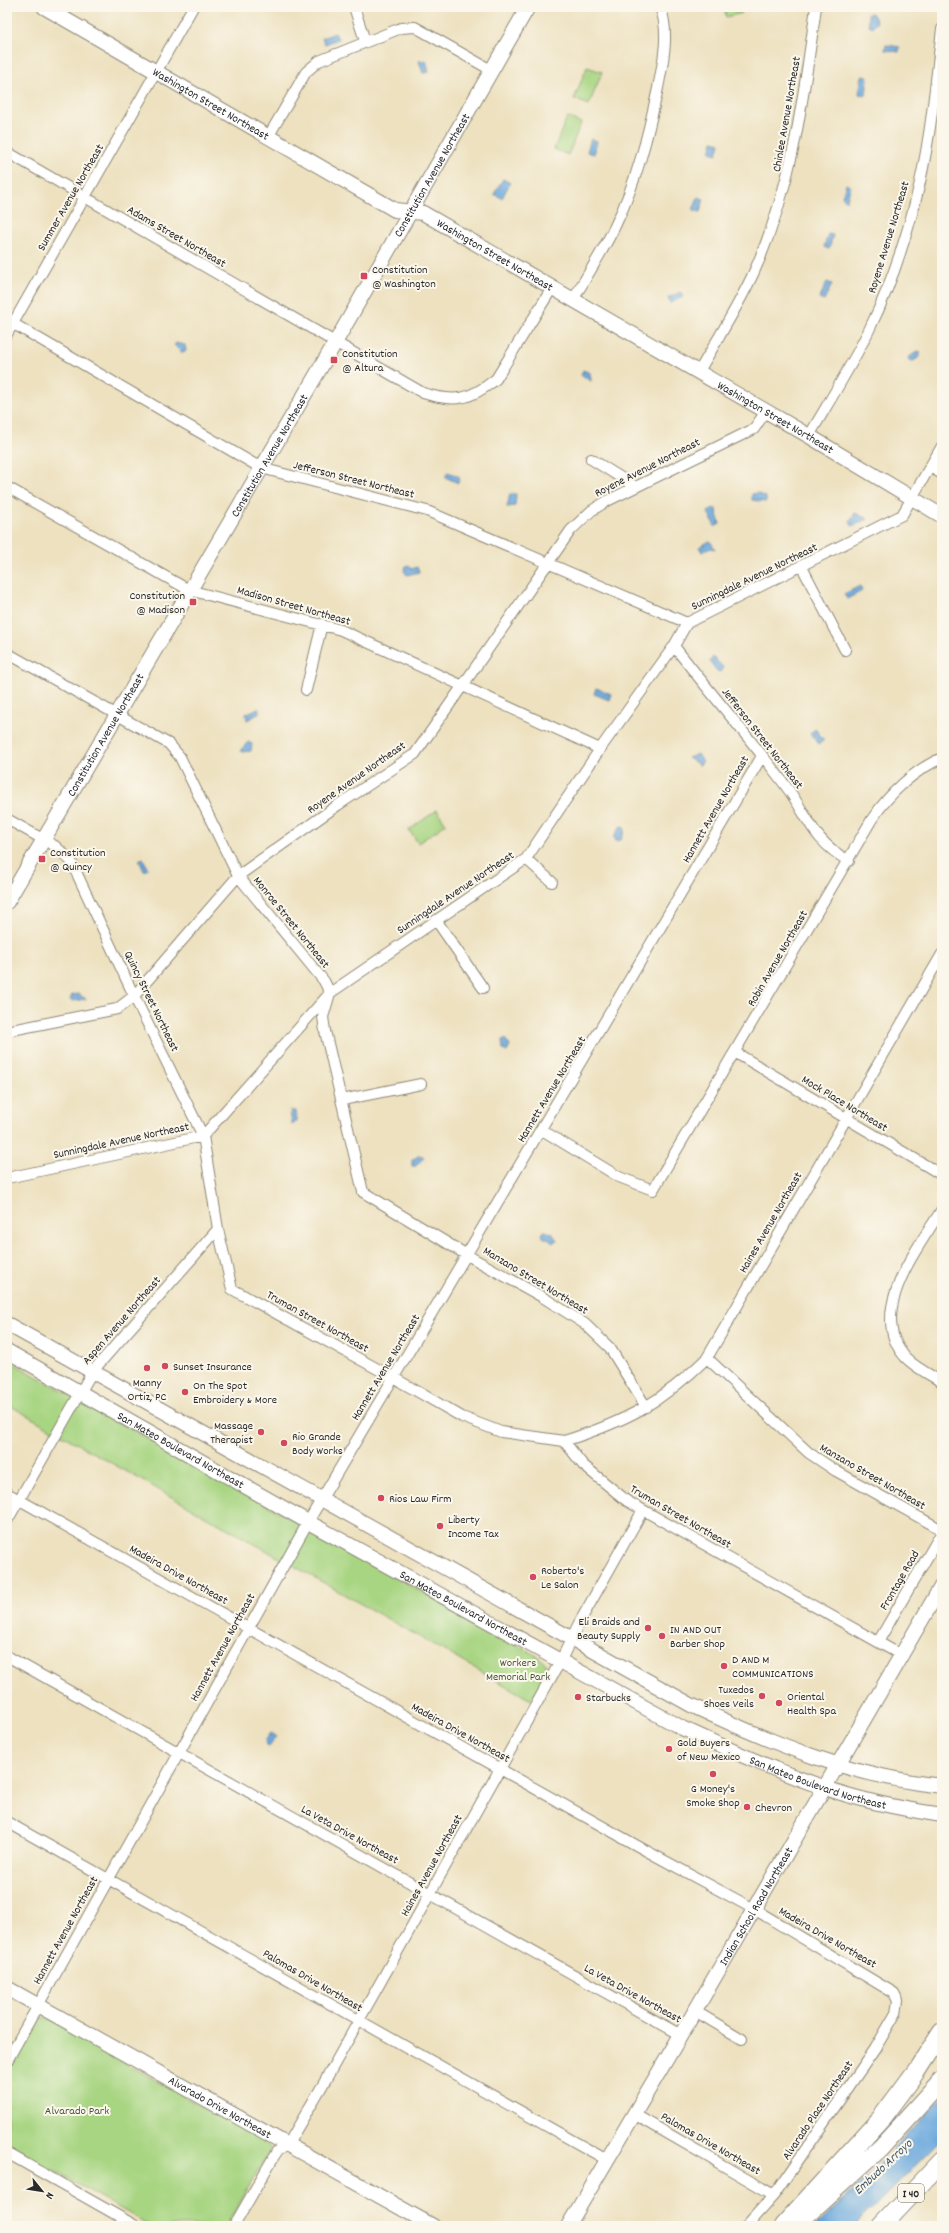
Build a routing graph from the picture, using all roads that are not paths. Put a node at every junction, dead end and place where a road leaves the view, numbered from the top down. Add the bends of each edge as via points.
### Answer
1 (44, 7) edge
2 (193, 7) edge
3 (354, 7) edge
4 (528, 7) edge
5 (660, 7) edge
6 (816, 7) edge
7 (942, 29) edge
8 (365, 41) junction
9 (490, 70) junction
10 (156, 73) junction
11 (268, 137) junction
12 (7, 152) edge
13 (85, 197) junction
14 (410, 210) junction
15 (552, 288) junction
16 (573, 300) junction
17 (10, 322) edge
18 (7, 334) edge
19 (335, 343) junction
20 (698, 373) junction
21 (766, 411) junction
22 (809, 436) junction
23 (942, 446) edge
24 (591, 459) dead end
25 (930, 467) junction
26 (261, 468) junction
27 (942, 474) edge
28 (7, 487) edge
29 (636, 487) junction
30 (912, 498) junction
31 (942, 516) edge
32 (549, 563) junction
33 (802, 567) junction
34 (189, 590) junction
35 (322, 624) junction
36 (687, 624) junction
37 (674, 646) junction
38 (845, 650) dead end
39 (7, 653) edge
40 (464, 685) junction
41 (306, 690) dead end
42 (116, 715) junction
43 (600, 749) junction
44 (762, 756) junction
45 (942, 758) edge
46 (7, 819) edge
47 (44, 840) junction
48 (526, 859) junction
49 (849, 861) junction
50 (238, 876) junction
51 (552, 882) dead end
52 (7, 902) edge
53 (436, 920) junction
54 (942, 954) edge
55 (483, 988) dead end
56 (330, 993) junction
57 (134, 996) junction
58 (7, 1031) edge
59 (736, 1053) junction
60 (421, 1084) dead end
61 (342, 1100) junction
62 (845, 1118) junction
63 (542, 1130) junction
64 (204, 1136) junction
65 (942, 1175) edge
66 (7, 1178) edge
67 (942, 1209) edge
68 (218, 1229) junction
69 (467, 1255) junction
70 (7, 1324) edge
71 (7, 1350) edge
72 (707, 1358) junction
73 (92, 1372) junction
74 (394, 1378) junction
75 (942, 1382) edge
76 (81, 1393) junction
77 (646, 1407) junction
78 (564, 1441) junction
79 (7, 1493) edge
80 (19, 1499) junction
81 (322, 1500) junction
82 (644, 1510) junction
83 (7, 1521) edge
84 (308, 1522) junction
85 (942, 1531) edge
86 (942, 1585) edge
87 (248, 1627) junction
88 (571, 1637) junction
89 (878, 1642) junction
90 (901, 1655) junction
91 (7, 1656) edge
92 (561, 1660) junction
93 (178, 1753) junction
94 (836, 1765) junction
95 (499, 1769) junction
96 (942, 1786) edge
97 (823, 1788) junction
98 (942, 1815) edge
99 (7, 1822) edge
100 (108, 1879) junction
101 (430, 1894) junction
102 (754, 1909) junction
103 (7, 1988) edge
104 (898, 2000) joint
105 (38, 2005) junction
106 (695, 2011) junction
107 (358, 2020) junction
108 (942, 2031) edge
109 (681, 2035) junction
110 (742, 2039) dead end
111 (7, 2061) edge
112 (942, 2080) edge
113 (634, 2114) junction
114 (288, 2144) junction
115 (7, 2153) edge
116 (607, 2160) junction
117 (942, 2161) edge
118 (942, 2179) edge
119 (774, 2196) junction
120 (136, 2226) edge
121 (234, 2226) edge
122 (433, 2226) edge
123 (568, 2226) edge
124 (746, 2226) edge
125 (783, 2226) edge
126 (793, 2226) edge
127 (881, 2226) edge
128 (887, 2226) edge

1 - 10 street, Washington Street Northeast
2 - 10 street, Summer Avenue Northeast
3 - 8 street
4 - 9 street, Constitution Avenue Northeast
5 - 16 street via 664,16 664,48 646,145 616,225
6 - 20 street, Chinlee Avenue Northeast via 798,132 782,196 754,273
7 - 22 street, Royene Avenue Northeast via 928,138 908,225 886,292 871,327
8 - 9 street via 401,28 415,27
8 - 11 street via 319,61 306,72
9 - 14 street, Constitution Avenue Northeast
10 - 11 street, Washington Street Northeast
10 - 13 street, Summer Avenue Northeast
11 - 14 street, Washington Street Northeast via 395,210
12 - 13 street, Adams Street Northeast
13 - 17 street, Summer Avenue Northeast
13 - 19 street, Adams Street Northeast
14 - 15 street, Washington Street Northeast via 424,213
14 - 19 street, Constitution Avenue Northeast
15 - 16 street, Washington Street Northeast
15 - 19 street, Adams Street Northeast via 496,379 465,397 443,400 422,393
16 - 20 street, Washington Street Northeast
17 - 18 street, Summer Avenue Northeast
17 - 26 street, Jefferson Street Northeast
19 - 26 street, Constitution Avenue Northeast
20 - 21 street, Washington Street Northeast
21 - 22 street, Washington Street Northeast
21 - 29 street, Royene Avenue Northeast via 754,429
22 - 30 street, Washington Street Northeast
23 - 25 street
24 - 29 street
25 - 27 street
25 - 30 street
26 - 32 street, Jefferson Street Northeast via 427,511
26 - 34 street, Constitution Avenue Northeast
28 - 34 street, Madison Street Northeast
29 - 32 street, Royene Avenue Northeast via 591,511 571,530
30 - 31 street, Washington Street Northeast
30 - 33 street, Sunningdale Avenue Northeast via 902,516
32 - 36 street, Jefferson Street Northeast
32 - 40 street, Royene Avenue Northeast
33 - 36 street, Sunningdale Avenue Northeast
33 - 38 street
34 - 35 street, Madison Street Northeast
34 - 42 street, Constitution Avenue Northeast
35 - 40 street, Madison Street Northeast
35 - 41 street
36 - 37 street, Sunningdale Avenue Northeast
37 - 43 street, Sunningdale Avenue Northeast
37 - 44 street, Jefferson Street Northeast
39 - 42 street, Monroe Street Northeast
40 - 43 street, Madison Street Northeast
40 - 50 street, Royene Avenue Northeast via 415,754
42 - 47 street, Constitution Avenue Northeast
42 - 50 street, Monroe Street Northeast via 169,744 180,757
43 - 48 street, Sunningdale Avenue Northeast
44 - 49 street, Jefferson Street Northeast via 787,786 819,839
44 - 63 street, Hannett Avenue Northeast
45 - 49 street, Robin Avenue Northeast via 917,773 881,806
46 - 47 street, Quincy Street Northeast
47 - 52 street, Constitution Avenue Northeast
47 - 57 street, Quincy Street Northeast via 64,853 71,861
48 - 51 street
48 - 53 street, Sunningdale Avenue Northeast
49 - 59 street, Robin Avenue Northeast
50 - 56 street, Monroe Street Northeast via 324,981
50 - 57 street, Royene Avenue Northeast
53 - 55 street
53 - 56 street, Sunningdale Avenue Northeast
54 - 62 street, Haines Avenue Northeast
56 - 61 street via 323,1017
56 - 64 street, Sunningdale Avenue Northeast
57 - 58 street, Royene Avenue Northeast via 116,1009
57 - 64 street, Quincy Street Northeast
59 - 62 street, Mock Place Northeast
59 - 63 street, Robin Avenue Northeast via 653,1190 620,1177
60 - 61 street
61 - 69 street via 363,1192
62 - 65 street, Mock Place Northeast
62 - 72 street, Haines Avenue Northeast
63 - 69 street, Hannett Avenue Northeast
64 - 66 street, Sunningdale Avenue Northeast
64 - 68 street, Quincy Street Northeast
67 - 75 street via 899,1282 893,1295 890,1319 896,1341 906,1358
68 - 73 street, Aspen Avenue Northeast
68 - 74 street, Truman Street Northeast via 232,1289
69 - 74 street, Hannett Avenue Northeast
69 - 77 street, Manzano Street Northeast via 585,1324 610,1348
70 - 73 street, San Mateo Boulevard Northeast
71 - 76 street, San Mateo Boulevard Northeast
72 - 77 street, Haines Avenue Northeast via 668,1393
72 - 85 street, Manzano Street Northeast via 810,1453 836,1472
73 - 76 street, Aspen Avenue Northeast
73 - 81 street, San Mateo Boulevard Northeast
74 - 78 street, Truman Street Northeast via 462,1417 501,1432
74 - 81 street, Hannett Avenue Northeast
76 - 80 street, Aspen Avenue Northeast
76 - 84 street, San Mateo Boulevard Northeast
77 - 78 street, Haines Avenue Northeast via 610,1426
78 - 82 street, Truman Street Northeast via 583,1465 627,1501
79 - 80 street, Madeira Drive Northeast
80 - 83 street, Aspen Avenue Northeast
80 - 87 street, Madeira Drive Northeast
81 - 84 street, Hannett Avenue Northeast
81 - 88 street, San Mateo Boulevard Northeast
82 - 88 street, Haines Avenue Northeast
82 - 89 street, Truman Street Northeast
84 - 87 street, Hannett Avenue Northeast
84 - 92 street, San Mateo Boulevard Northeast
85 - 89 street, Frontage Road
86 - 90 street, Indian School Road Northeast
87 - 93 street, Hannett Avenue Northeast
87 - 95 street, Madeira Drive Northeast
88 - 92 street, Haines Avenue Northeast
88 - 94 street, San Mateo Boulevard Northeast via 691,1705 748,1732
89 - 90 street, Truman Street Northeast
90 - 94 street, Indian School Road Northeast
91 - 93 street, La Veta Drive Northeast
92 - 95 street, Haines Avenue Northeast
92 - 97 street, San Mateo Boulevard Northeast via 682,1728 735,1753
93 - 100 street, Hannett Avenue Northeast
93 - 101 street, La Veta Drive Northeast
94 - 96 street, San Mateo Boulevard Northeast via 921,1784
94 - 97 street, Indian School Road Northeast
95 - 101 street, Haines Avenue Northeast
95 - 102 street, Madeira Drive Northeast
97 - 98 street, San Mateo Boulevard Northeast via 904,1809
97 - 102 street, Indian School Road Northeast
99 - 100 street, Palomas Drive Northeast
100 - 105 street, Hannett Avenue Northeast
100 - 107 street, Palomas Drive Northeast
101 - 107 street, Haines Avenue Northeast
101 - 109 street, La Veta Drive Northeast
102 - 104 street, Madeira Drive Northeast via 884,1985
102 - 106 street, Indian School Road Northeast
103 - 105 street, Alvarado Drive Northeast
104 - 119 street, Alvarado Place Northeast via 896,2013 875,2049
105 - 111 street, Hannett Avenue Northeast
105 - 114 street, Alvarado Drive Northeast
106 - 109 street, Indian School Road Northeast
106 - 110 street
107 - 114 street, Haines Avenue Northeast
107 - 116 street, Palomas Drive Northeast
108 - 125 highway via 909,2082 882,2117
109 - 113 street, Indian School Road Northeast
112 - 126 highway via 880,2148
113 - 116 street, Indian School Road Northeast
113 - 119 street, Palomas Drive Northeast
114 - 121 street, Haines Avenue Northeast via 277,2151
114 - 122 street, Alvarado Drive Northeast
115 - 120 street
116 - 123 street, Indian School Road Northeast
117 - 127 highway, I 40
118 - 128 highway via 914,2207
119 - 124 street, Alvarado Place Northeast

